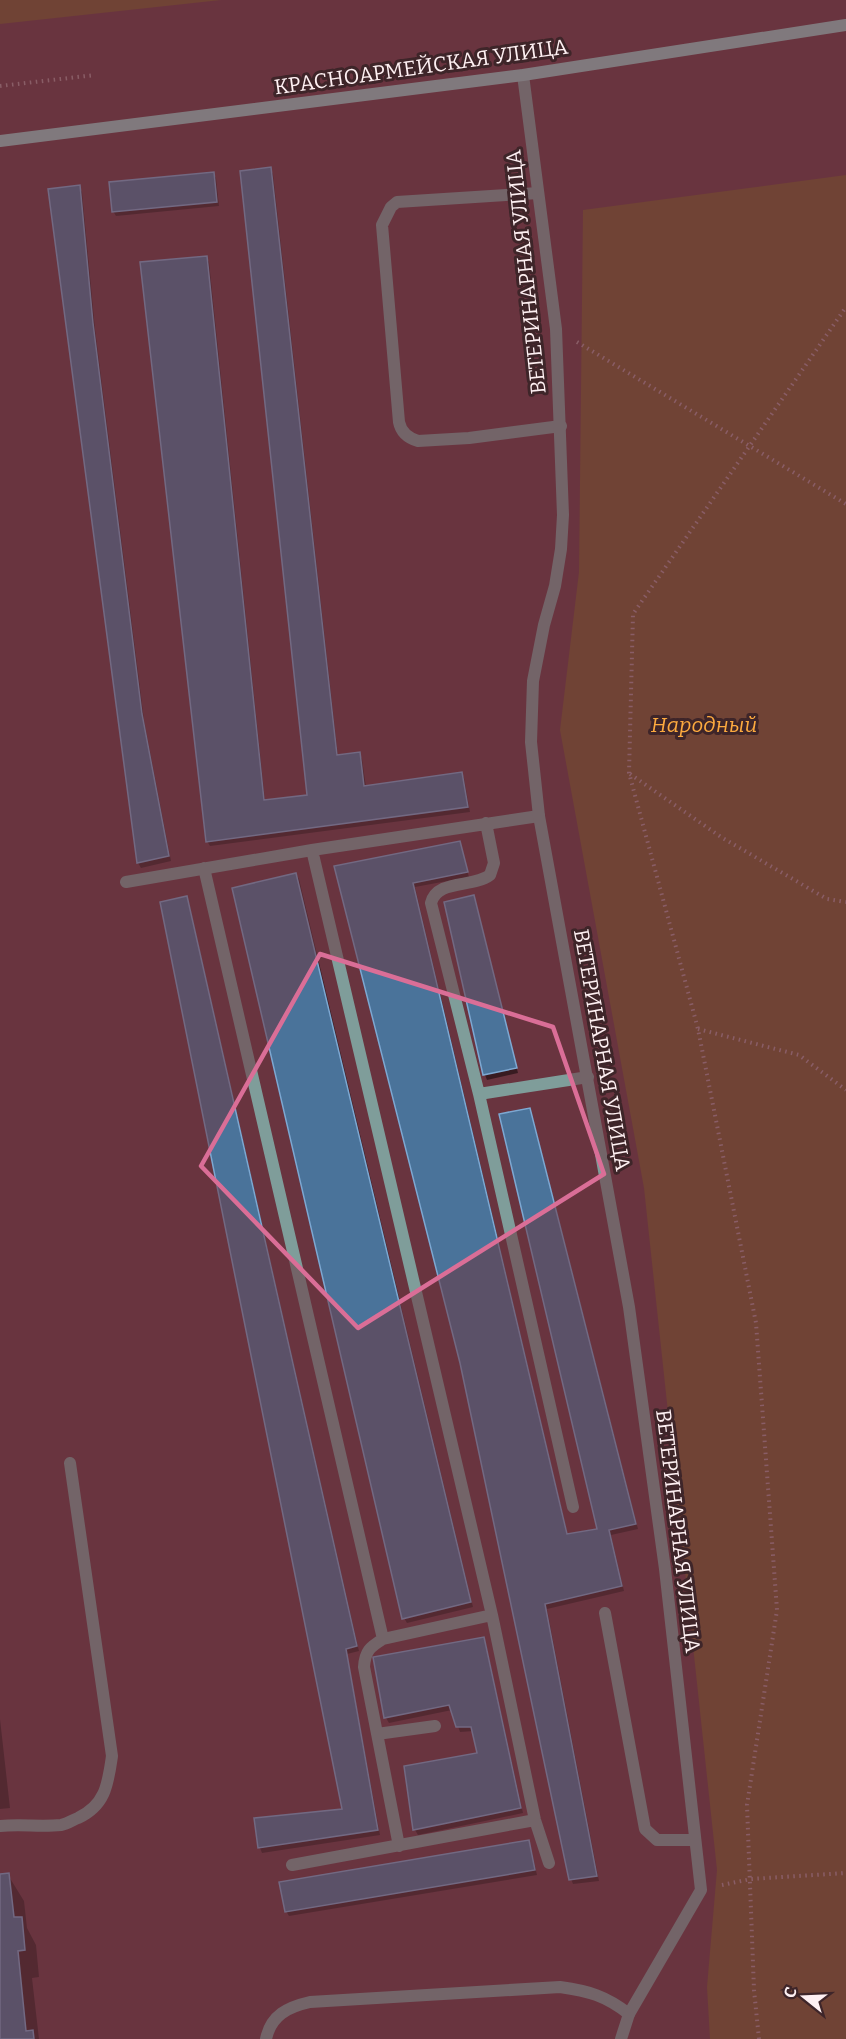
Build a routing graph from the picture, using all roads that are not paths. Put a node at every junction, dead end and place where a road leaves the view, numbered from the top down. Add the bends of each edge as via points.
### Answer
1 (846, 25) edge
2 (523, 75) junction
3 (0, 141) edge
4 (538, 193) junction
5 (561, 426) junction
6 (539, 816) junction
7 (486, 823) junction
8 (312, 850) junction
9 (204, 868) junction
10 (126, 882) dead end
11 (588, 1077) junction
12 (479, 1094) junction
13 (70, 1463) dead end
14 (573, 1508) dead end
15 (605, 1613) dead end
16 (492, 1616) junction
17 (382, 1639) junction
18 (435, 1726) dead end
19 (377, 1734) junction
20 (536, 1820) junction
21 (0, 1826) edge
22 (695, 1840) junction
23 (399, 1846) junction
24 (549, 1863) dead end
25 (292, 1865) dead end
26 (629, 2014) junction
27 (266, 2039) edge
28 (621, 2039) edge

1 - 2 street, КРАСНОАРМЕЙСКАЯ УЛИЦА
2 - 3 street, КРАСНОАРМЕЙСКАЯ УЛИЦА
2 - 4 street, ВЕТЕРИНАРНАЯ УЛИЦА
4 - 5 street, ВЕТЕРИНАРНАЯ УЛИЦА via 556,329
4 - 5 street via 397,202 387,214 382,225 399,422 400,430 418,441
5 - 6 street, ВЕТЕРИНАРНАЯ УЛИЦА via 561,549 533,681 531,742
6 - 7 street
6 - 11 street, ВЕТЕРИНАРНАЯ УЛИЦА
7 - 8 street
7 - 12 street via 494,863 490,875 480,881 441,889 431,903
8 - 9 street
8 - 16 street
9 - 10 street
9 - 17 street
11 - 12 street
11 - 22 street, ВЕТЕРИНАРНАЯ УЛИЦА via 629,1307 665,1569
12 - 14 street
13 - 21 street via 112,1756 109,1778 102,1800 86,1814 63,1825
15 - 22 street via 645,1829 657,1840
16 - 17 street
16 - 20 street
17 - 19 street via 365,1653 364,1667
18 - 19 street
19 - 23 street
20 - 23 street
20 - 24 street
22 - 26 street, ВЕТЕРИНАРНАЯ УЛИЦА via 701,1890
23 - 25 street
26 - 27 street via 612,2001 587,1991 560,1987 310,2002 278,2014
26 - 28 street

